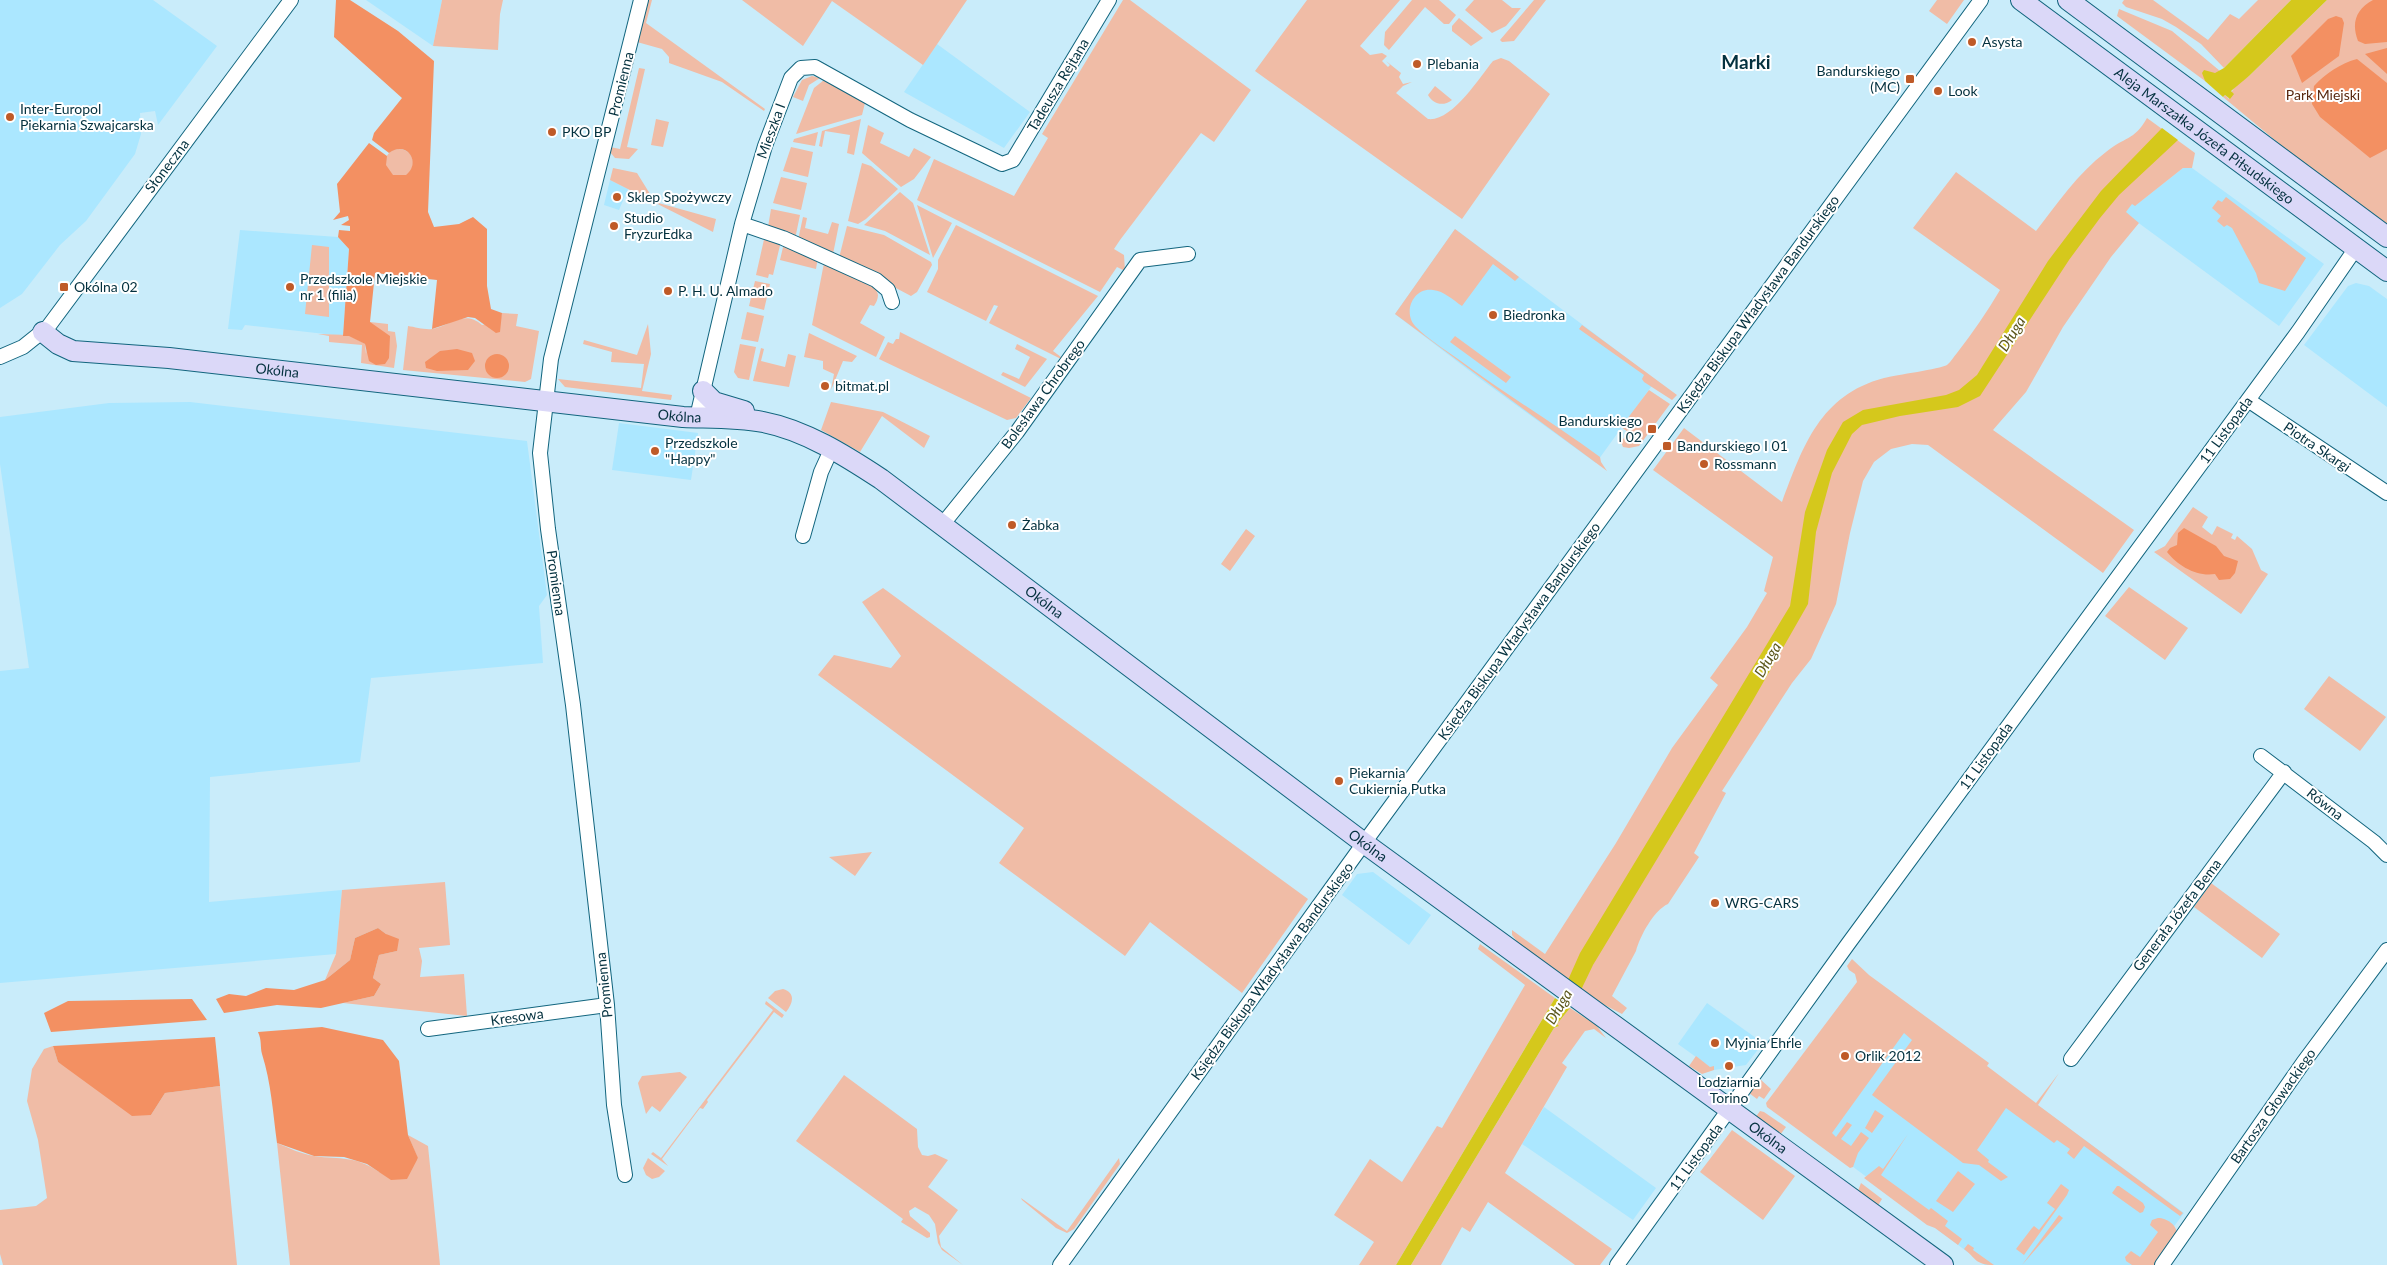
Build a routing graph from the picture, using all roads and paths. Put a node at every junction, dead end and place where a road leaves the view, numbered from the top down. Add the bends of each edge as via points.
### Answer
1 (291, 0) edge
2 (641, 0) edge
3 (1108, 0) edge
4 (1981, 0) edge
5 (2021, 0) edge
6 (2068, 0) edge
7 (1002, 164) joint
8 (742, 224) junction
9 (2387, 237) edge
10 (2356, 248) junction
11 (1188, 254) dead end
12 (2387, 271) edge
13 (892, 302) dead end
14 (43, 332) junction
15 (0, 357) edge
16 (703, 391) junction
17 (545, 400) junction
18 (2248, 400) junction
19 (697, 418) junction
20 (766, 423) junction
21 (831, 450) junction
22 (2387, 493) edge
23 (942, 525) junction
24 (803, 536) dead end
25 (2261, 756) dead end
26 (2284, 772) junction
27 (1364, 843) junction
28 (2387, 855) edge
29 (2387, 950) edge
30 (607, 1005) junction
31 (428, 1030) dead end
32 (2071, 1059) dead end
33 (1730, 1109) junction
34 (625, 1176) dead end
35 (1060, 1265) edge
36 (1617, 1265) edge
37 (1943, 1265) edge
38 (2162, 1265) edge

1 - 14 street, Słoneczna
2 - 17 street, Promienna via 551,359
3 - 7 street, Tadeusza Rejtana via 1013,160
4 - 27 street, Księdza Biskupa Władysława Bandurskiego
5 - 10 street, Aleja Marszałka Józefa Piłsudskiego
6 - 9 street, Aleja Marszałka Józefa Piłsudskiego
7 - 8 street, Mieszka I via 910,120 816,68 806,67 791,78 774,120
8 - 13 street via 783,238 876,280 888,290
8 - 16 street, Mieszka I
10 - 12 street, Aleja Marszałka Józefa Piłsudskiego
10 - 18 street, 11 Listopada
11 - 23 street, Bolesława Chrobrego via 1140,260 1017,432
14 - 15 street via 23,347
14 - 17 street, Okólna via 63,347 87,353 169,358
16 - 19 street, Mieszka I
16 - 20 street via 714,402 744,411
17 - 19 street, Okólna
17 - 30 street, Promienna via 540,453
18 - 22 street, Piotra Skargi
18 - 33 street, 11 Listopada
19 - 20 street, Okólna
20 - 21 street, Okólna
21 - 23 street, Okólna via 881,479
21 - 24 street via 821,472
23 - 27 street, Okólna
25 - 26 street, Równa
26 - 28 street, Równa
26 - 32 street, Generała Józefa Bema
27 - 33 street, Okólna
27 - 35 street, Księdza Biskupa Władysława Bandurskiego
29 - 38 street, Bartosza Głowackiego via 2303,1063
30 - 31 street, Kresowa
30 - 34 street, Promienna via 614,1105
33 - 36 street, 11 Listopada
33 - 37 street, Okólna

